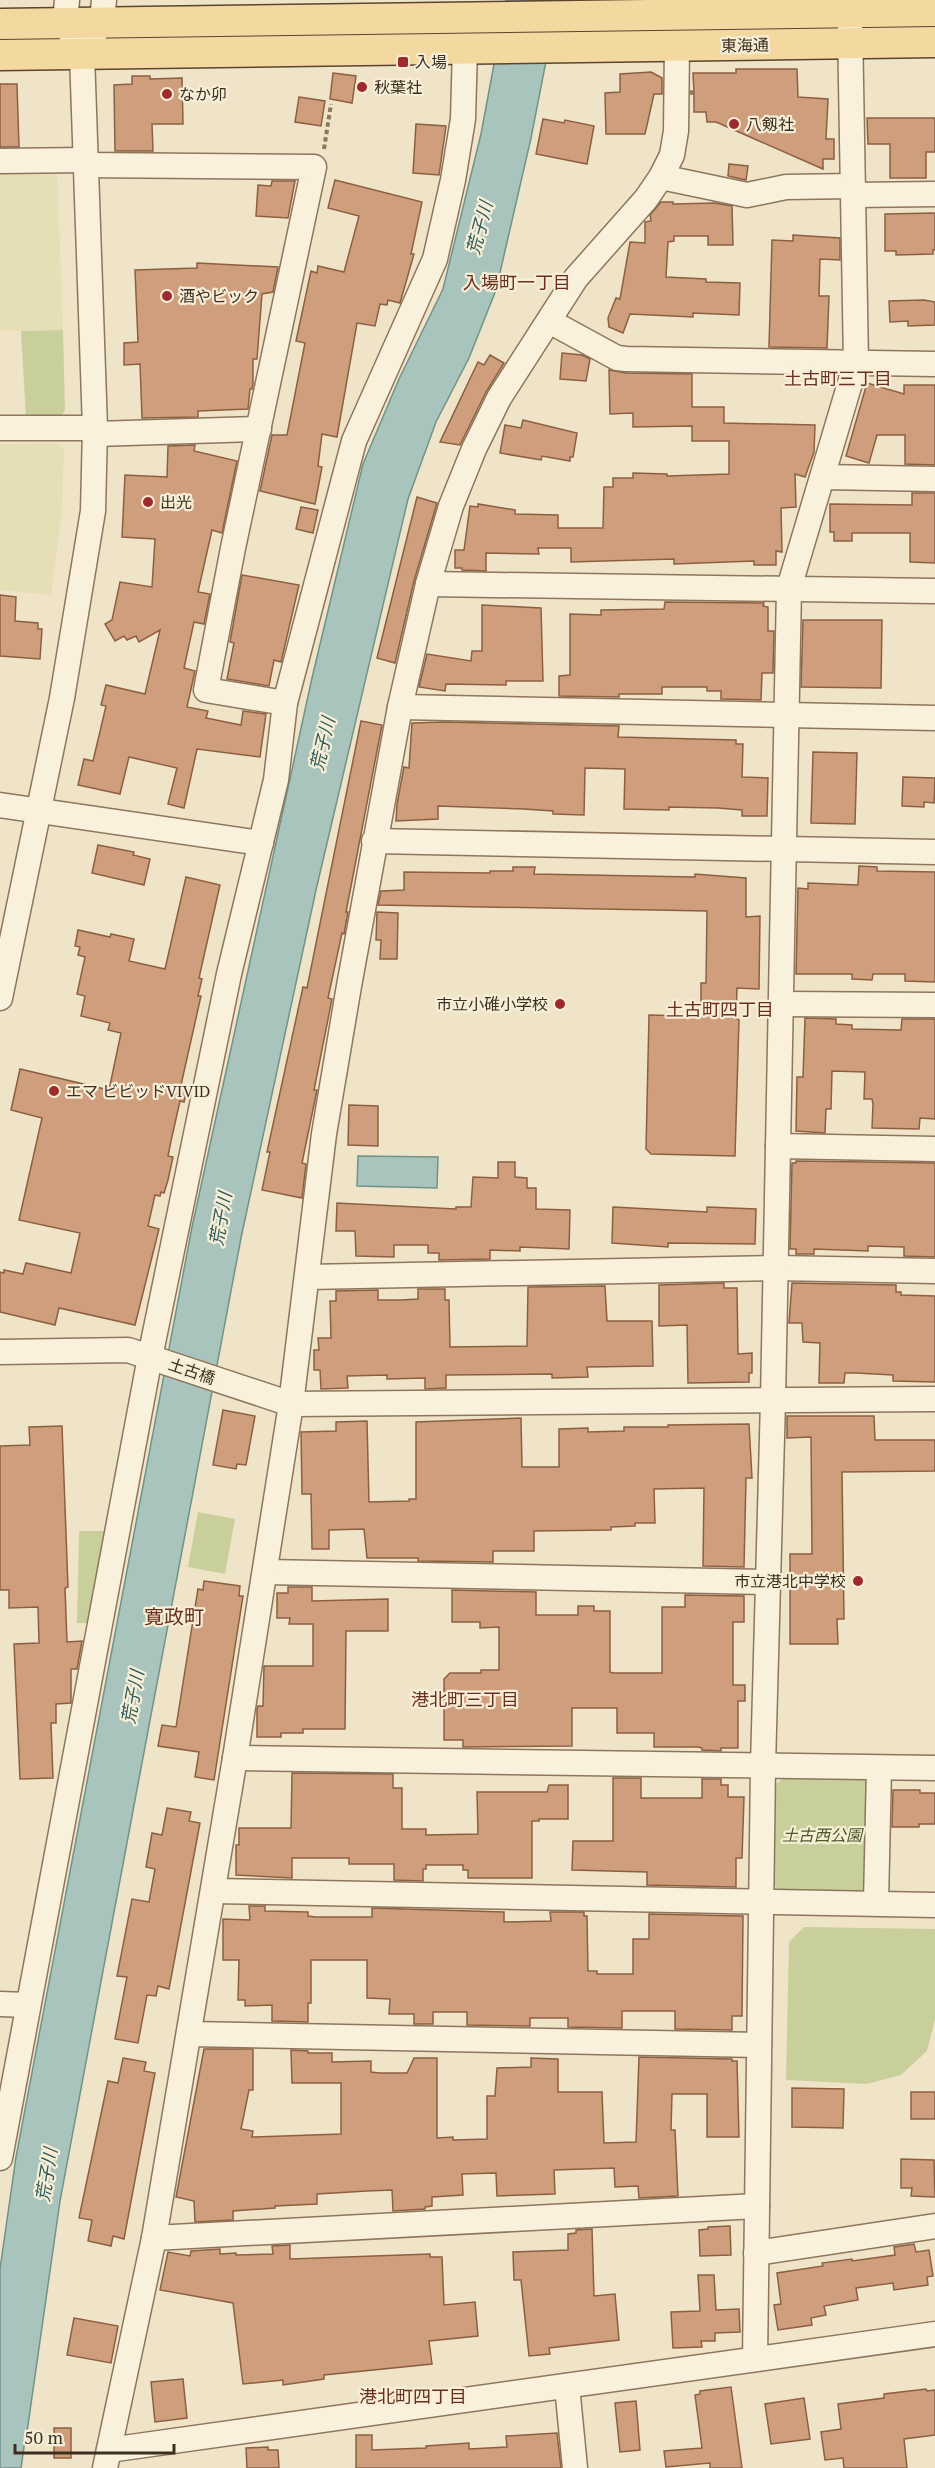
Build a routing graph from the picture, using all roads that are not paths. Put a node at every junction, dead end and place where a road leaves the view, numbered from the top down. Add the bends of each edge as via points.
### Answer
1 (849, 6) edge
2 (593, 8) edge
3 (103, 10) edge
4 (935, 11) edge
5 (66, 12) edge
6 (0, 24) edge
7 (935, 42) edge
8 (850, 43) junction
9 (677, 46) junction
10 (478, 47) junction
11 (82, 54) junction
12 (0, 55) edge
13 (0, 161) edge
14 (85, 162) junction
15 (661, 177) junction
16 (853, 190) junction
17 (935, 194) edge
18 (549, 321) junction
19 (856, 363) junction
20 (935, 364) edge
21 (0, 428) edge
22 (259, 429) junction
23 (95, 431) junction
24 (823, 477) junction
25 (935, 479) edge
26 (428, 584) junction
27 (789, 588) junction
28 (935, 591) edge
29 (285, 703) junction
30 (400, 706) junction
31 (787, 714) junction
32 (935, 718) edge
33 (0, 805) edge
34 (38, 811) junction
35 (374, 841) junction
36 (261, 843) junction
37 (784, 849) junction
38 (935, 852) edge
39 (0, 998) edge
40 (781, 1004) junction
41 (935, 1005) edge
42 (778, 1146) junction
43 (935, 1149) edge
44 (776, 1268) junction
45 (935, 1271) edge
46 (308, 1277) junction
47 (0, 1352) edge
48 (155, 1359) junction
49 (935, 1399) edge
50 (773, 1400) junction
51 (291, 1404) junction
52 (266, 1572) junction
53 (768, 1582) junction
54 (235, 1758) junction
55 (763, 1766) junction
56 (879, 1768) junction
57 (935, 1768) edge
58 (213, 1891) junction
59 (761, 1900) junction
60 (876, 1903) junction
61 (935, 1905) edge
62 (0, 2004) edge
63 (28, 2005) junction
64 (189, 2034) junction
65 (759, 2044) junction
66 (0, 2158) edge
67 (757, 2206) junction
68 (935, 2226) edge
69 (153, 2238) junction
70 (756, 2253) junction
71 (935, 2334) edge
72 (755, 2359) junction
73 (567, 2386) junction
74 (107, 2459) edge
75 (575, 2468) edge

1 - 2 main road, 東海通
1 - 4 main road, 東海通
1 - 8 street
2 - 3 main road, 東海通 via 561,16 498,17
3 - 5 main road, 東海通
3 - 11 street
5 - 6 main road, 東海通
5 - 11 street
7 - 8 main road, 東海通
8 - 9 main road, 東海通
8 - 16 street
9 - 10 main road, 東海通
9 - 15 street via 676,131 672,155
10 - 11 main road, 東海通
10 - 29 street via 435,259 354,441
11 - 12 main road, 東海通
11 - 14 street
13 - 14 street
14 - 22 street via 314,167
14 - 23 street
15 - 16 street via 747,195 786,187
15 - 18 street via 576,278
16 - 17 street
16 - 19 street
18 - 19 street via 617,358
18 - 26 street via 499,398 474,449
19 - 20 street
19 - 24 street
21 - 23 street
22 - 23 street
22 - 29 street via 206,690
23 - 34 street via 93,511 62,698
24 - 25 street
24 - 27 street
26 - 27 street
26 - 30 street
27 - 28 street
27 - 31 street
29 - 36 street via 276,780
30 - 31 street
30 - 35 street
31 - 32 street
31 - 37 street
33 - 34 street
34 - 36 street
34 - 39 street
35 - 37 street
35 - 46 street via 324,1134
36 - 48 street via 229,974
37 - 38 street
37 - 40 street
40 - 41 street
40 - 42 street
42 - 43 street
42 - 44 street
44 - 45 street
44 - 46 street
44 - 50 street
46 - 51 street
47 - 48 street, 土古橋 via 128,1350
48 - 51 street, 土古橋
48 - 63 street
49 - 50 street, 土古橋
50 - 51 street, 土古橋
50 - 53 street
51 - 52 street
52 - 53 street
52 - 54 street
53 - 55 street
54 - 55 street
54 - 58 street
55 - 56 street
55 - 59 street
56 - 57 street
56 - 60 street
58 - 59 street
58 - 64 street
59 - 60 street
59 - 65 street
60 - 61 street
62 - 63 street
63 - 66 street
64 - 65 street
64 - 69 street
65 - 67 street
67 - 69 street
67 - 70 street
68 - 70 street
69 - 74 street
70 - 72 street
71 - 72 street
72 - 73 street
73 - 74 street
73 - 75 street

